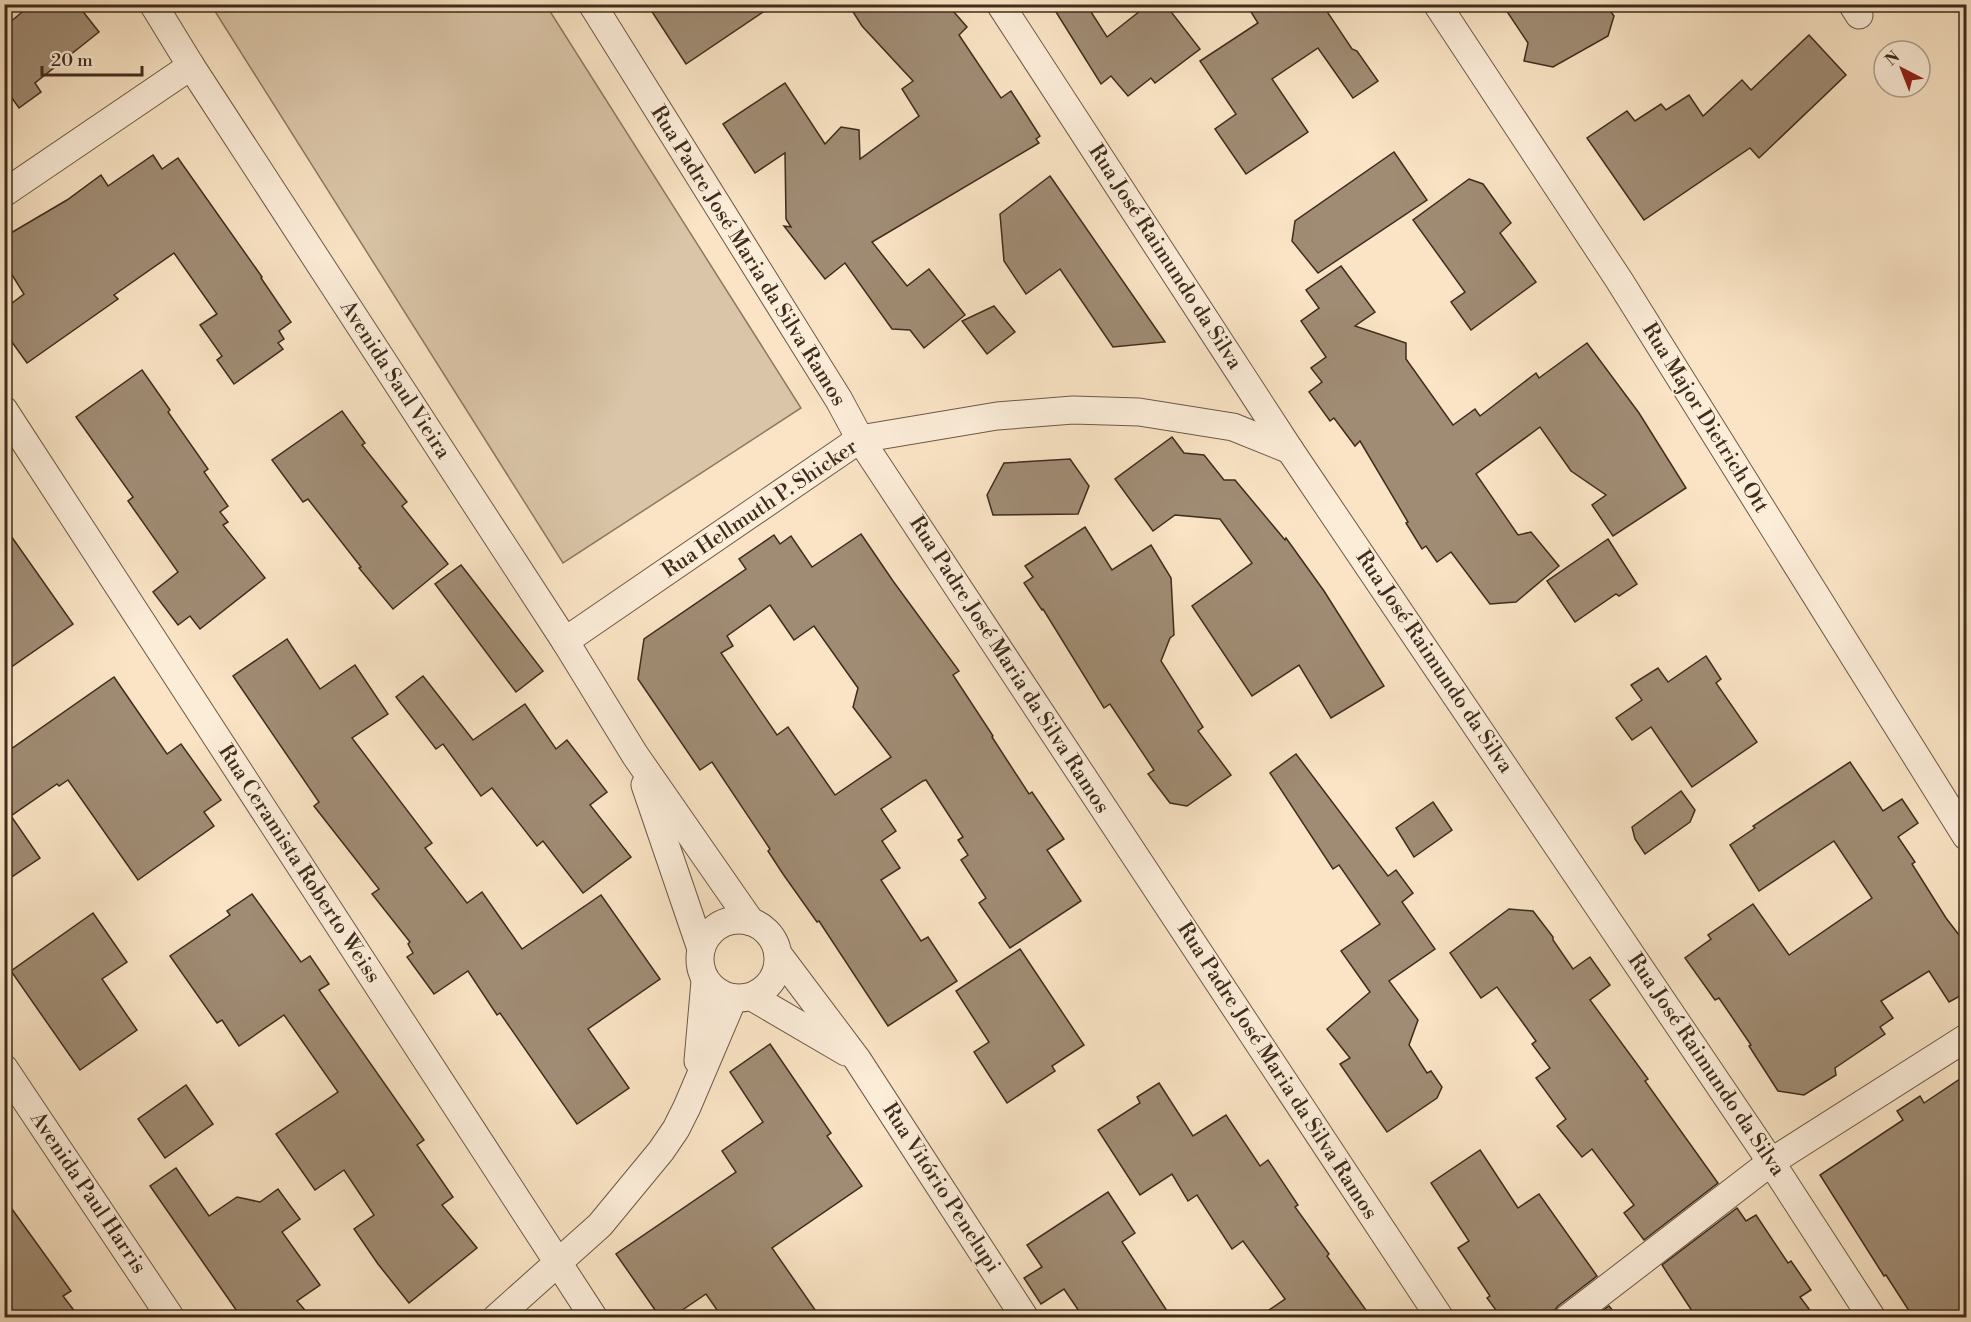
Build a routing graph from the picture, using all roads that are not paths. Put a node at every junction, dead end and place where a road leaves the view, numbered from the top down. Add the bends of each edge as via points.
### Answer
1 (153, 4) edge
2 (592, 4) edge
3 (1000, 4) edge
4 (1437, 4) edge
5 (191, 66) junction
6 (4, 193) edge
7 (4, 410) edge
8 (860, 439) junction
9 (1290, 450) junction
10 (565, 641) junction
11 (635, 755) junction
12 (1966, 836) edge
13 (751, 922) junction
14 (701, 949) junction
15 (778, 954) junction
16 (705, 981) junction
17 (742, 998) junction
18 (1966, 1038) edge
19 (857, 1059) junction
20 (4, 1068) edge
21 (695, 1087) junction
22 (1771, 1162) junction
23 (557, 1262) junction
24 (171, 1317) edge
25 (496, 1317) edge
26 (594, 1317) edge
27 (1025, 1317) edge
28 (1440, 1317) edge
29 (1569, 1317) edge
30 (1872, 1317) edge

1 - 5 street, Avenida Saul Vieira
2 - 8 street, Rua Padre José Maria da Silva Ramos
3 - 9 street, Rua José Raimundo da Silva
4 - 12 street, Rua Major Dietrich Ott via 1619,280
5 - 6 street
5 - 10 street, Avenida Saul Vieira
7 - 23 street, Rua Ceramista Roberto Weiss
8 - 9 street, Rua Hellmuth P. Shicker via 997,416 1072,410 1128,411 1233,427
8 - 10 street, Rua Hellmuth P. Shicker
8 - 28 street, Rua Padre José Maria da Silva Ramos
9 - 22 street, Rua José Raimundo da Silva
10 - 11 street, Avenida Saul Vieira
11 - 13 street, Avenida Saul Vieira
11 - 14 street, Avenida Saul Vieira
13 - 14 street via 726,922 706,937
13 - 15 street via 769,934
14 - 16 street via 699,960
15 - 17 street via 776,975 769,985
15 - 19 street, Rua Vitório Penelupi
16 - 17 street via 722,995
16 - 21 street
17 - 19 street
17 - 21 street
18 - 22 street
19 - 27 street, Rua Vitório Penelupi
20 - 24 street, Avenida Paul Harris
21 - 23 street via 676,1129 645,1172 600,1225
22 - 29 street
22 - 30 street, Rua José Raimundo da Silva
23 - 25 street
23 - 26 street, Rua Ceramista Roberto Weiss

